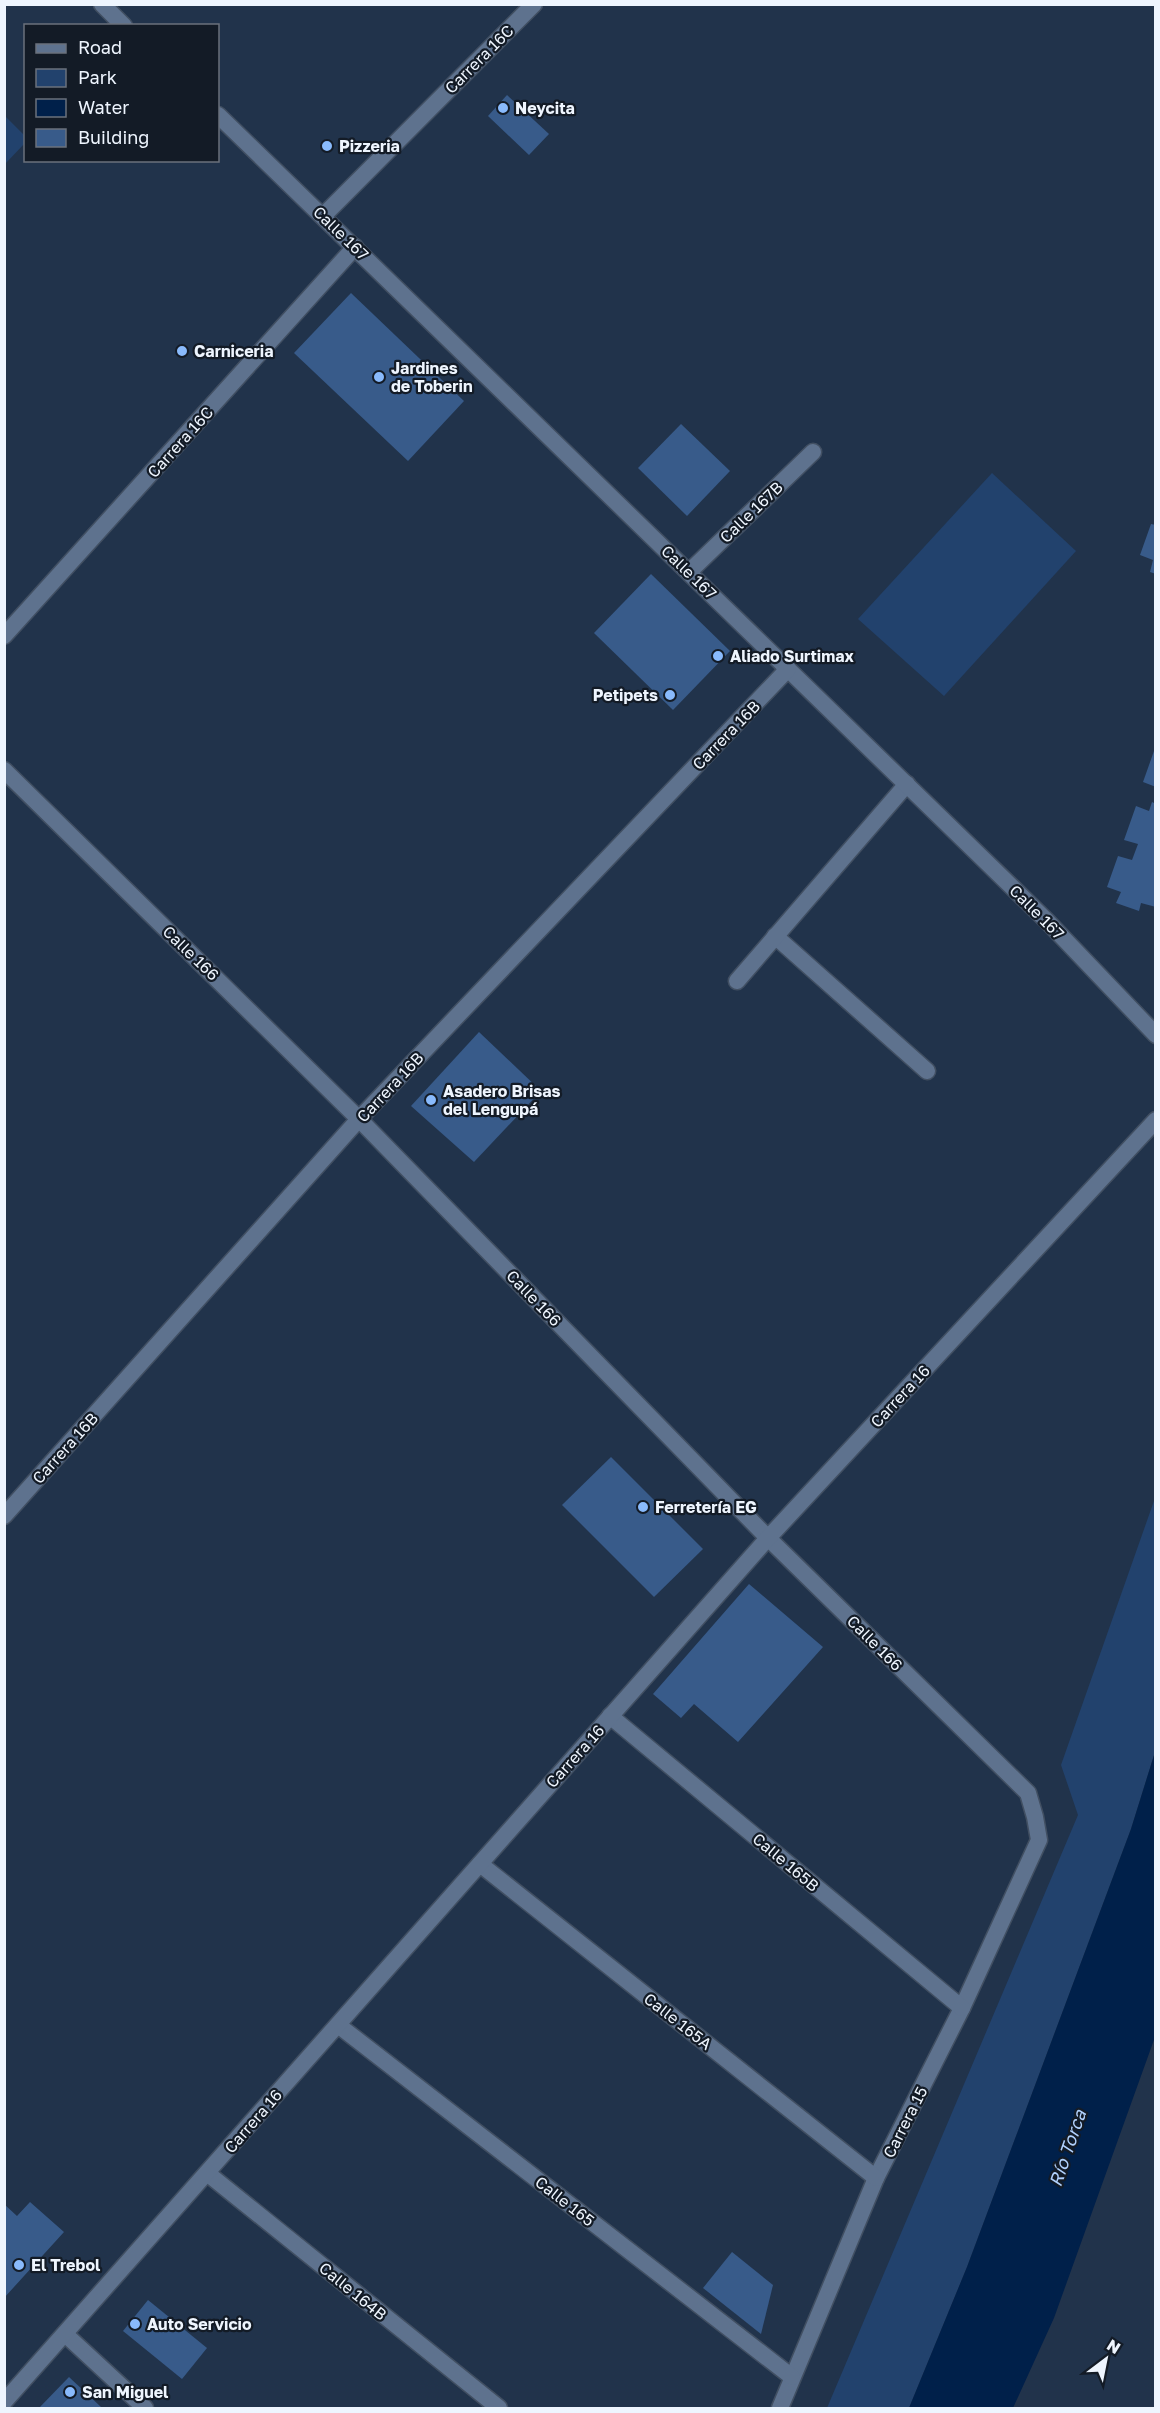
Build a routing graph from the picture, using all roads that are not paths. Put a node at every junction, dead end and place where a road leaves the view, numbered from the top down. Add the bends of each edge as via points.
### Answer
1 (102, 4) edge
2 (534, 4) edge
3 (122, 24) edge
4 (219, 116) edge
5 (323, 216) junction
6 (355, 247) junction
7 (813, 453) dead end
8 (689, 572) junction
9 (4, 636) edge
10 (788, 669) junction
11 (4, 770) edge
12 (907, 784) junction
13 (775, 936) junction
14 (737, 981) dead end
15 (1155, 1035) edge
16 (927, 1071) dead end
17 (359, 1119) junction
18 (1155, 1120) edge
19 (4, 1516) edge
20 (768, 1538) junction
21 (610, 1716) junction
22 (1039, 1839) joint
23 (480, 1864) junction
24 (962, 2008) junction
25 (338, 2025) junction
26 (207, 2173) junction
27 (876, 2178) junction
28 (65, 2334) junction
29 (792, 2377) junction
30 (4, 2402) edge
31 (145, 2409) edge
32 (499, 2409) edge
33 (780, 2409) edge

1 - 3 street
2 - 5 street, Carrera 16C
4 - 5 street, Calle 167
5 - 6 street, Calle 167
6 - 8 street, Calle 167
6 - 9 street, Carrera 16C
7 - 8 street, Calle 167B
8 - 10 street, Calle 167
10 - 12 street, Calle 167
10 - 17 street, Carrera 16B
11 - 17 street, Calle 166
12 - 13 street
12 - 15 street, Calle 167 via 1047,921
13 - 14 street
13 - 16 street
17 - 19 street, Carrera 16B
17 - 20 street, Calle 166
18 - 20 street, Carrera 16
20 - 21 street, Carrera 16
20 - 22 street, Calle 166 via 1028,1793
21 - 23 street, Carrera 16
21 - 24 street, Calle 165B
22 - 24 street, Carrera 15
23 - 25 street, Carrera 16
23 - 27 street, Calle 165A
24 - 27 street, Carrera 15
25 - 26 street, Carrera 16
25 - 29 street, Calle 165
26 - 28 street, Carrera 16
26 - 32 street, Calle 164B
27 - 29 street, Carrera 15
28 - 30 street, Carrera 16
28 - 31 street
29 - 33 street, Carrera 15

